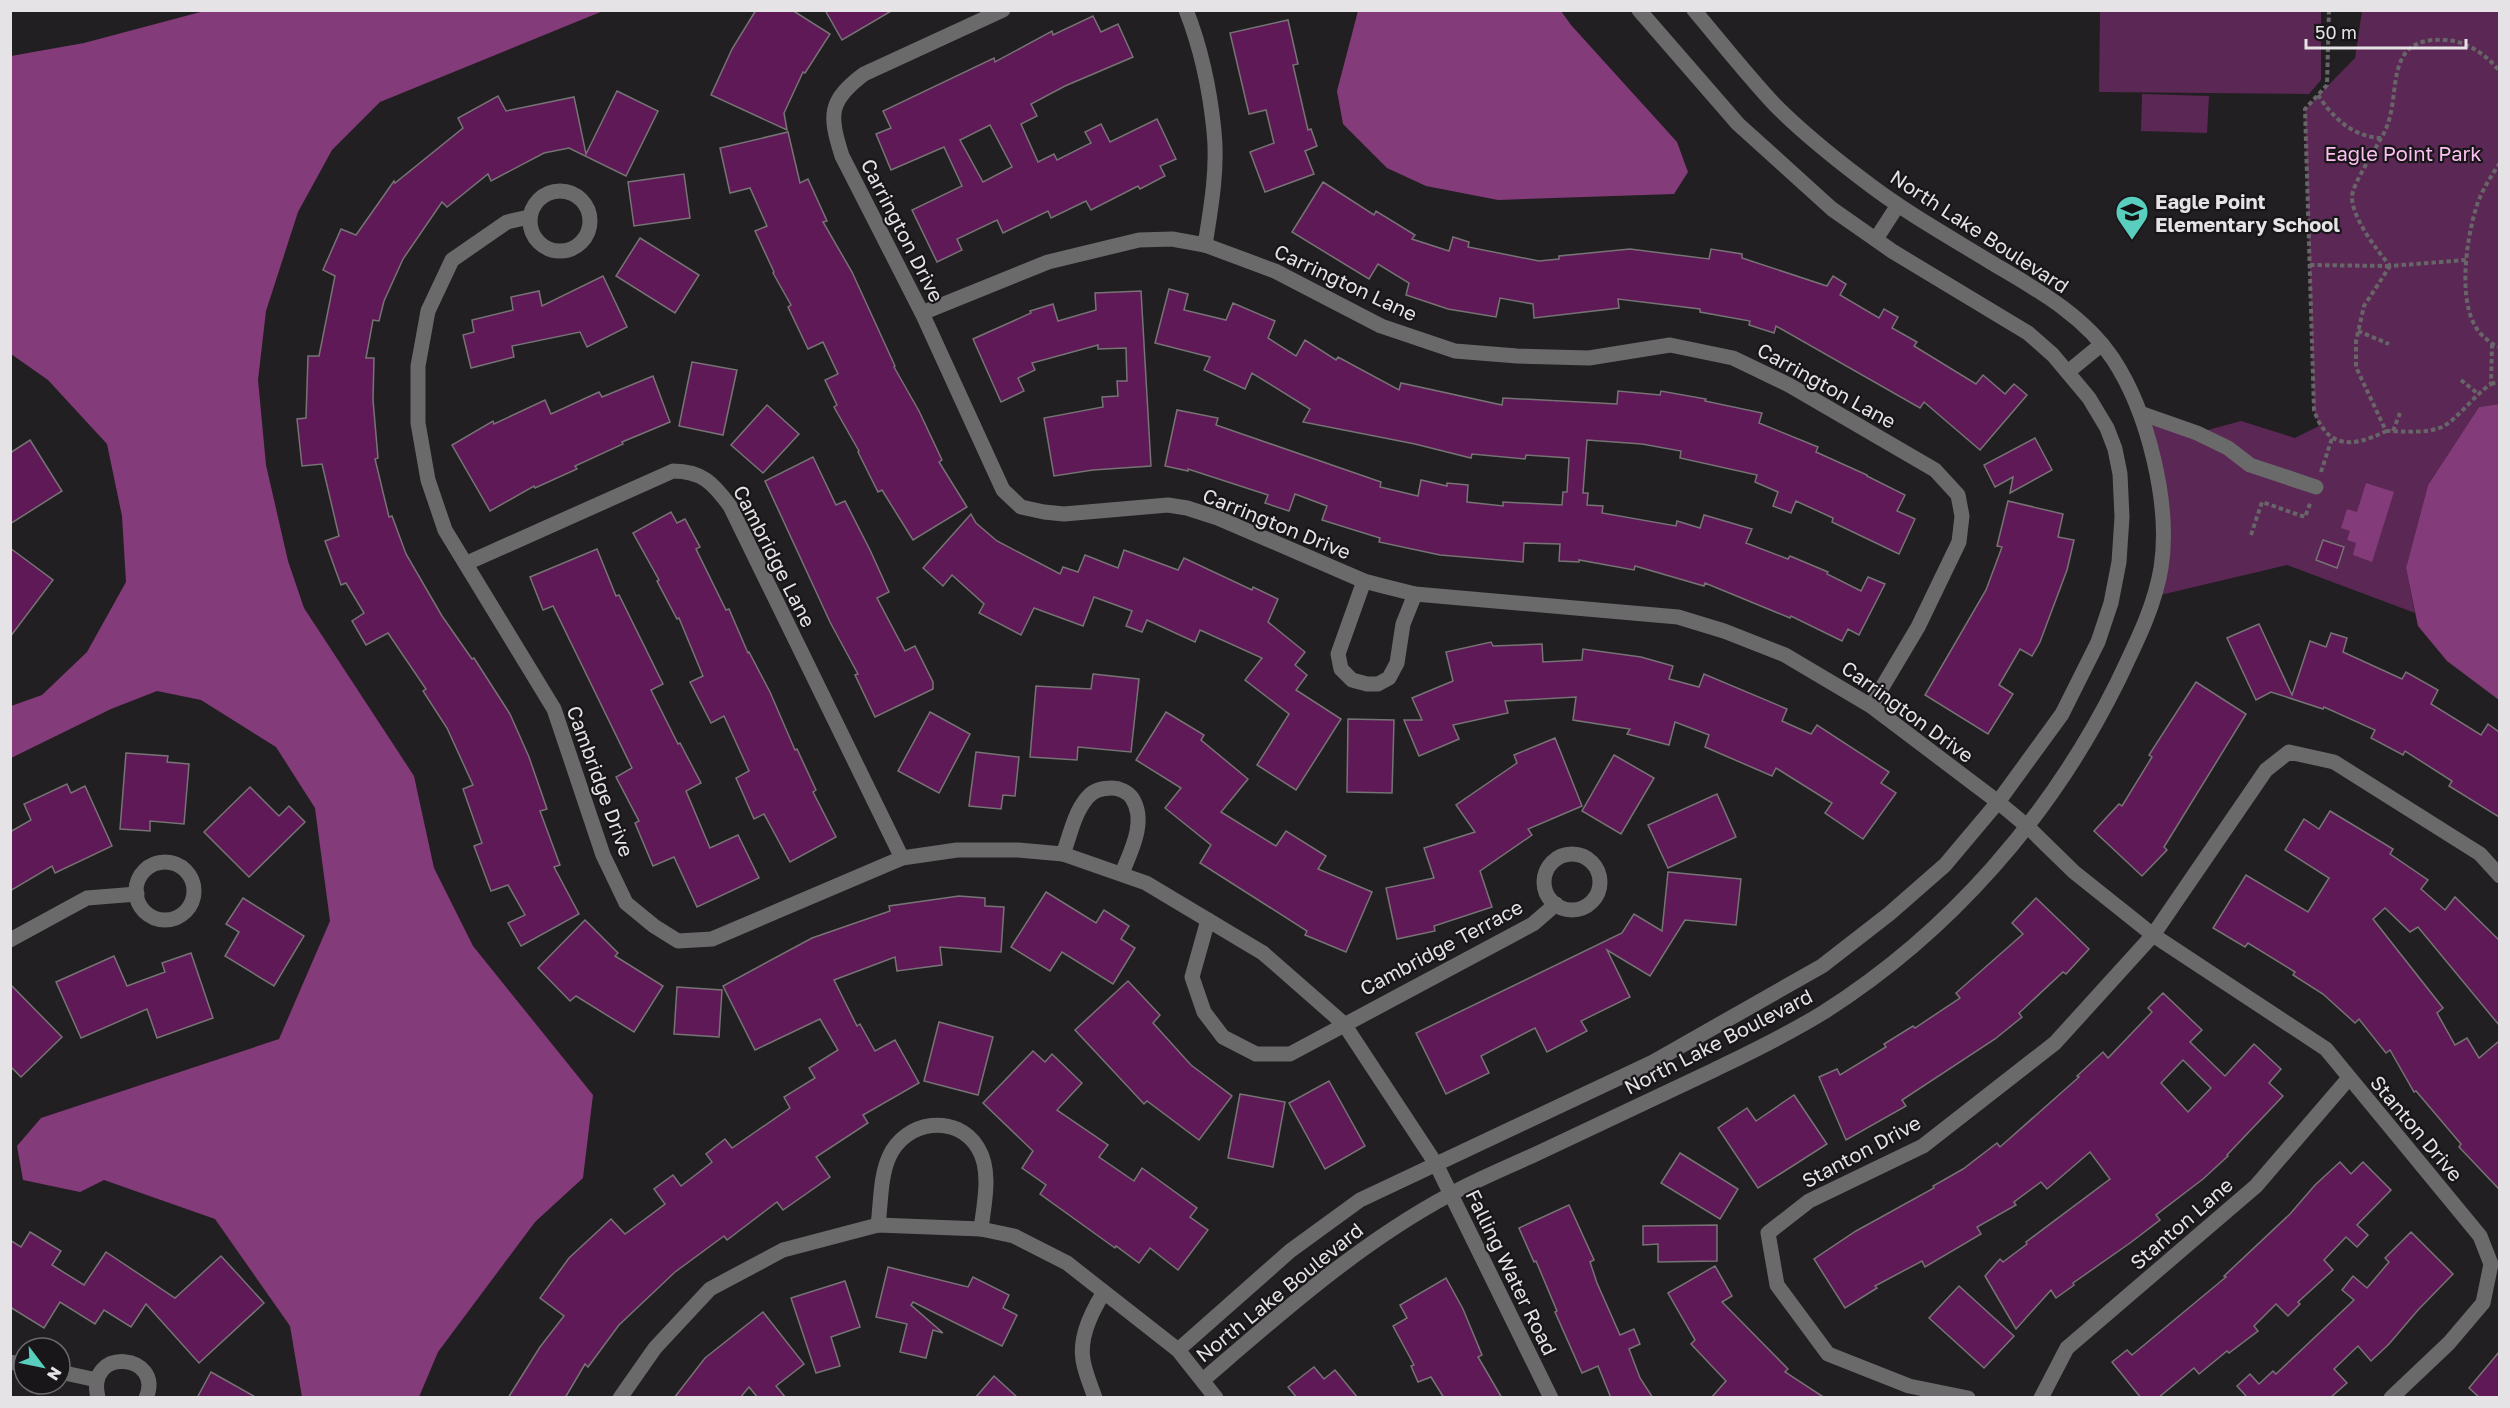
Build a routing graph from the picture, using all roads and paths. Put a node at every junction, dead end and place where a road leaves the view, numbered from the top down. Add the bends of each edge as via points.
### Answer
1 (1003, 10) edge
2 (1186, 10) edge
3 (1639, 10) edge
4 (1694, 10) edge
5 (2329, 10) edge
6 (2499, 72) edge
7 (2318, 95) junction
8 (2381, 138) junction
9 (2499, 163) edge
10 (1898, 205) junction
11 (530, 217) junction
12 (1876, 239) junction
13 (1205, 245) junction
14 (2466, 260) junction
15 (2310, 265) junction
16 (2390, 266) junction
17 (922, 313) junction
18 (2358, 331) junction
19 (2102, 344) junction
20 (2389, 344) dead end
21 (2492, 344) junction
22 (2499, 347) edge
23 (2069, 371) junction
24 (2461, 380) dead end
25 (2499, 381) edge
26 (2491, 384) junction
27 (2477, 393) junction
28 (2140, 413) junction
29 (2400, 413) dead end
30 (2386, 431) junction
31 (2393, 431) junction
32 (2316, 487) dead end
33 (467, 563) junction
34 (1365, 581) junction
35 (1415, 594) junction
36 (1871, 706) junction
37 (1998, 802) junction
38 (2028, 826) junction
39 (1063, 854) junction
40 (902, 858) junction
41 (1122, 873) junction
42 (2499, 876) edge
43 (137, 894) dead end
44 (1556, 904) dead end
45 (1208, 920) junction
46 (2153, 935) junction
47 (10, 940) edge
48 (1344, 1024) junction
49 (2349, 1078) junction
50 (1436, 1164) junction
51 (1450, 1194) junction
52 (878, 1225) junction
53 (981, 1229) junction
54 (1104, 1292) junction
55 (1178, 1350) junction
56 (72, 1375) edge
57 (97, 1380) junction
58 (1203, 1380) junction
59 (98, 1398) edge
60 (147, 1398) edge
61 (620, 1398) edge
62 (1095, 1398) edge
63 (1216, 1398) edge
64 (1551, 1398) edge
65 (1968, 1398) edge
66 (2042, 1398) edge
67 (2391, 1398) edge

1 - 17 street, Carrington Drive via 864,74 845,88 835,104 833,129 842,156
2 - 13 street via 1197,38 1214,132 1213,192
3 - 12 street, North Lake Boulevard via 1738,124 1832,209
4 - 10 street, North Lake Boulevard via 1776,106 1859,178
5 - 7 path via 2327,85
6 - 8 path via 2474,49 2456,40 2420,41 2405,53 2396,71 2389,126
7 - 8 path via 2341,124
7 - 15 path via 2305,109
8 - 16 path via 2352,197 2357,216
9 - 14 path via 2476,207
10 - 12 street
10 - 19 street, North Lake Boulevard via 2053,300
11 - 11 street via 534,238 542,246 561,252 581,243 591,225 581,198 564,190 545,194
11 - 33 street, Cambridge Drive via 507,222 452,260 428,311 418,366 417,423 428,480 445,530
12 - 23 street, North Lake Boulevard via 2028,333
13 - 17 street, Carrington Lane via 1172,239 1117,245 1048,262
13 - 36 street, Carrington Lane via 1275,271 1381,326 1455,351 1589,358 1670,345 1733,358 1789,385 1935,470 1958,495 1962,516 1959,542 1918,627
14 - 16 path
14 - 21 path via 2466,297 2472,321
15 - 16 path
15 - 30 path via 2314,410 2319,426 2332,438 2348,443 2367,441
16 - 18 path via 2364,306
17 - 34 street, Carrington Drive via 1003,490 1021,507 1064,514 1168,505 1187,508
18 - 20 path
18 - 30 path via 2356,367
19 - 23 street
19 - 28 street, North Lake Boulevard via 2116,363
21 - 22 path
21 - 26 path
23 - 37 street, North Lake Boulevard via 2107,428 2115,449 2122,517 2120,562 2111,603 2081,679 2062,714
24 - 27 path
25 - 26 path
26 - 27 path
27 - 31 path via 2443,427
28 - 32 street via 2197,433 2228,448 2250,465
28 - 38 street, North Lake Boulevard via 2156,473 2164,528 2156,596 2144,629 2093,731
29 - 31 path
30 - 31 path
33 - 40 street, Cambridge Drive via 554,709 603,855 626,903 654,926 678,941 712,939
33 - 40 street, Cambridge Lane via 673,471 691,471 715,486 730,506
34 - 35 street, Carrington Drive
34 - 35 street via 1338,654 1341,669 1352,680 1366,684 1378,684 1389,678
35 - 36 street, Carrington Drive via 1678,616 1785,655
36 - 37 street, Carrington Drive
37 - 38 street, Stanton Drive
37 - 50 street, North Lake Boulevard via 1945,865 1822,966 1653,1062
38 - 46 street, Stanton Drive via 2074,872
38 - 51 street, North Lake Boulevard via 1969,897 1897,959 1825,1012 1759,1048
39 - 40 street, Cambridge Drive via 957,850
39 - 41 street, Cambridge Drive
39 - 41 street via 1088,796 1102,788 1117,788 1129,795 1137,807 1138,826
41 - 45 street, Cambridge Drive
42 - 46 street, Stanton Drive via 2480,854 2334,762 2289,752 2266,770
43 - 47 street via 87,898
44 - 48 street, Cambridge Terrace via 1533,924
45 - 48 street, Cambridge Drive via 1263,953
45 - 48 street via 1192,977 1204,1012 1222,1037 1256,1054 1290,1054
46 - 49 street, Stanton Drive via 2326,1049
46 - 65 street, Stanton Drive via 2055,1043 1923,1146 1809,1201 1768,1233 1777,1285 1828,1354 1909,1386
48 - 50 street, Cambridge Drive
49 - 66 street, Stanton Lane via 2256,1186 2067,1348
49 - 67 street, Stanton Drive via 2480,1236 2491,1264 2483,1303
50 - 51 street, Falling Water Road
50 - 55 street, North Lake Boulevard via 1360,1200 1290,1251
51 - 58 street, North Lake Boulevard via 1374,1241 1308,1290
51 - 64 street, Falling Water Road
52 - 53 street
52 - 53 street via 888,1158 897,1142 910,1130 940,1125 955,1129 978,1148 986,1182
52 - 61 street via 783,1250 710,1289 655,1348
53 - 54 street via 1014,1236 1067,1263
54 - 55 street
54 - 62 street via 1086,1331 1083,1359
55 - 58 street
56 - 57 street
57 - 59 street
57 - 60 street via 106,1366 130,1361 144,1370 148,1378
58 - 63 street

